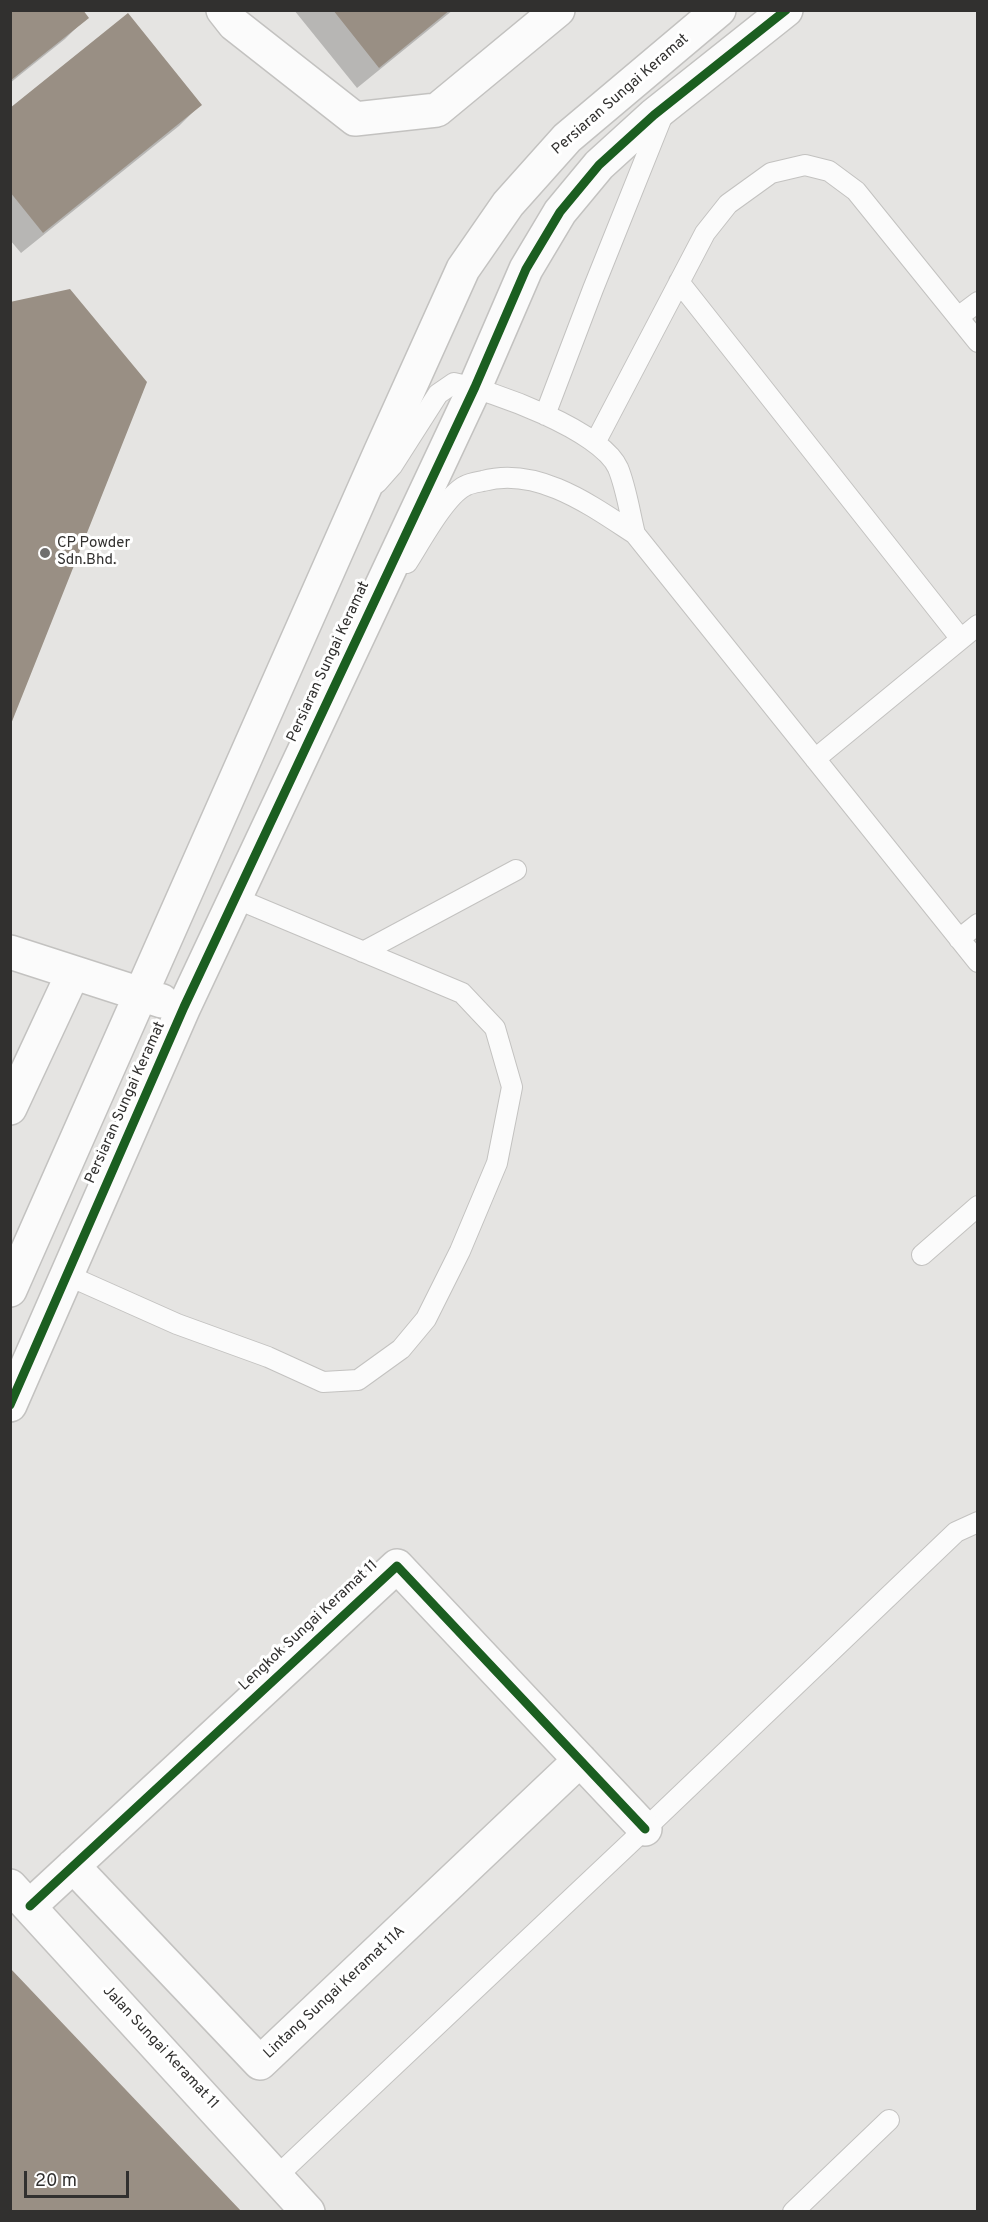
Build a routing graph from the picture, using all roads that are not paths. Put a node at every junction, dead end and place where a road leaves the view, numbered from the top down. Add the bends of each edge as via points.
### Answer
1 (223, 10) edge
2 (558, 10) edge
3 (719, 10) edge
4 (786, 10) edge
5 (668, 104) junction
6 (679, 282) junction
7 (978, 302) edge
8 (958, 317) junction
9 (978, 342) edge
10 (475, 387) junction
11 (545, 415) junction
12 (596, 441) junction
13 (355, 511) junction
14 (635, 534) junction
15 (978, 625) edge
16 (961, 639) junction
17 (355, 642) junction
18 (815, 759) junction
19 (516, 870) dead end
20 (235, 898) junction
21 (978, 924) edge
22 (959, 939) junction
23 (10, 952) edge
24 (363, 952) junction
25 (978, 962) edge
26 (72, 973) junction
27 (141, 994) junction
28 (184, 1008) junction
29 (10, 1108) edge
30 (978, 1206) edge
31 (922, 1255) dead end
32 (67, 1275) junction
33 (10, 1290) edge
34 (10, 1405) edge
35 (978, 1522) edge
36 (580, 1760) junction
37 (645, 1829) junction
38 (73, 1866) junction
39 (20, 1896) edge
40 (889, 2120) dead end
41 (277, 2176) junction
42 (308, 2211) edge
43 (793, 2211) edge

1 - 2 street via 234,24 355,119 436,110
3 - 13 street, Persiaran Sungai Keramat via 567,138 508,204 463,269
4 - 5 street, Persiaran Sungai Keramat
5 - 10 street, Persiaran Sungai Keramat via 599,165 560,212 526,269
5 - 11 lane
6 - 8 lane via 705,233 728,204 771,173 805,165 829,171 856,191
6 - 12 lane
6 - 16 lane
7 - 8 lane
8 - 9 lane
10 - 11 lane
10 - 13 lane via 454,383 438,394 392,465
10 - 17 street, Persiaran Sungai Keramat
11 - 12 lane
12 - 14 lane via 618,466
13 - 27 street, Persiaran Sungai Keramat
14 - 17 lane via 580,499 542,483 519,478 491,479 465,486 448,502
14 - 18 lane
15 - 16 lane
16 - 18 lane
17 - 20 street, Persiaran Sungai Keramat
18 - 22 lane
19 - 24 lane
20 - 24 lane
20 - 28 street, Persiaran Sungai Keramat
21 - 22 lane
22 - 25 lane
23 - 26 street
24 - 32 lane via 462,993 495,1028 512,1087 497,1163 460,1251 426,1319 401,1349 358,1380 323,1382
26 - 27 street
26 - 29 street
27 - 28 street
27 - 33 street, Persiaran Sungai Keramat
28 - 32 street, Persiaran Sungai Keramat
30 - 31 lane
32 - 34 street, Persiaran Sungai Keramat
35 - 37 lane via 956,1532
36 - 37 street, Lengkok Sungai Keramat 11
36 - 38 street, Lengkok Sungai Keramat 11 via 397,1566
36 - 38 street, Lintang Sungai Keramat 11A via 261,2063
37 - 41 lane
38 - 39 street, Lengkok Sungai Keramat 11
39 - 41 street, Jalan Sungai Keramat 11
40 - 43 lane
41 - 42 street, Jalan Sungai Keramat 11

